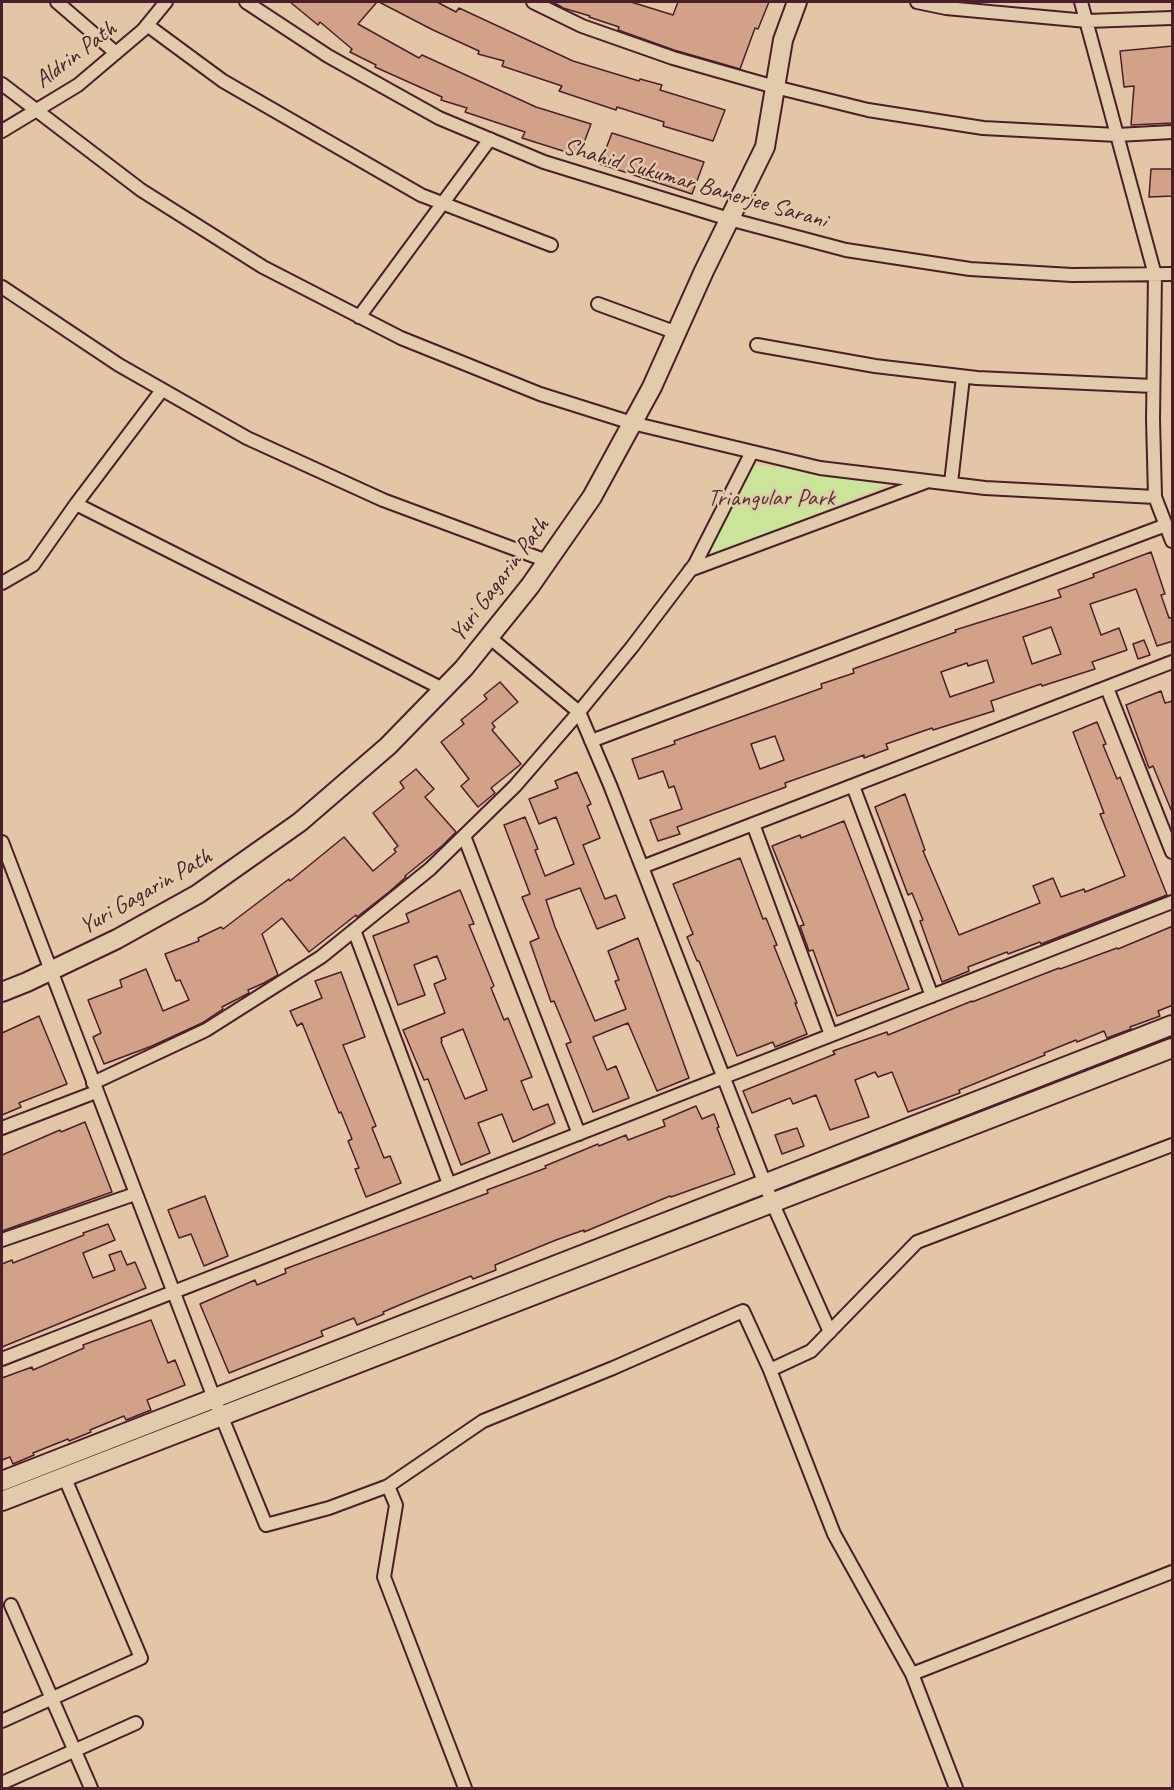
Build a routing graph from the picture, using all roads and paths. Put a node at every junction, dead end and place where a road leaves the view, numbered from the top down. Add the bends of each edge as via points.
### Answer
1 (57, 2) edge
2 (166, 2) edge
3 (246, 2) edge
4 (533, 2) edge
5 (797, 2) edge
6 (917, 2) edge
7 (1082, 2) edge
8 (1173, 18) edge
9 (1087, 21) junction
10 (147, 25) junction
11 (116, 53) junction
12 (2, 84) edge
13 (775, 87) junction
14 (36, 110) junction
15 (2, 131) edge
16 (1173, 132) edge
17 (1117, 135) junction
18 (490, 139) junction
19 (443, 203) junction
20 (729, 219) junction
21 (551, 245) dead end
22 (1173, 274) edge
23 (1155, 275) junction
24 (2, 286) edge
25 (598, 304) dead end
26 (359, 317) junction
27 (677, 333) junction
28 (758, 345) dead end
29 (963, 377) junction
30 (1153, 386) junction
31 (162, 390) junction
32 (632, 423) junction
33 (752, 452) junction
34 (930, 481) junction
35 (951, 483) junction
36 (1155, 497) junction
37 (76, 504) junction
38 (1166, 525) junction
39 (1173, 541) edge
40 (547, 561) junction
41 (690, 570) junction
42 (2, 583) edge
43 (489, 637) junction
44 (1173, 662) edge
45 (1107, 688) junction
46 (443, 689) junction
47 (579, 712) junction
48 (591, 741) junction
49 (853, 786) junction
50 (753, 824) junction
51 (464, 836) junction
52 (2, 842) edge
53 (1173, 852) edge
54 (642, 867) junction
55 (1173, 902) edge
56 (354, 930) junction
57 (50, 971) junction
58 (2, 992) edge
59 (932, 996) junction
60 (1173, 1025) edge
61 (831, 1035) junction
62 (1173, 1048) edge
63 (723, 1077) junction
64 (94, 1087) junction
65 (2, 1128) edge
66 (579, 1134) junction
67 (1173, 1145) edge
68 (449, 1184) junction
69 (764, 1184) junction
70 (135, 1194) junction
71 (772, 1202) junction
72 (2, 1240) edge
73 (173, 1292) junction
74 (830, 1332) junction
75 (2, 1359) edge
76 (770, 1370) junction
77 (214, 1398) junction
78 (221, 1415) junction
79 (64, 1476) junction
80 (2, 1481) edge
81 (388, 1485) junction
82 (2, 1501) edge
83 (1173, 1572) edge
84 (11, 1605) dead end
85 (912, 1674) junction
86 (53, 1698) junction
87 (2, 1721) edge
88 (136, 1723) dead end
89 (75, 1750) junction
90 (2, 1783) edge
91 (91, 1788) edge
92 (465, 1788) edge
93 (956, 1788) edge

1 - 11 street
2 - 10 street, Aldrin Path
3 - 18 street, Shahid Sukumar Banerjee Sarani via 328,56 439,117
4 - 13 street via 582,26
5 - 13 street, Yuri Gagarin Path via 783,40
6 - 9 street
7 - 9 street
8 - 9 street
9 - 17 street
10 - 11 street, Aldrin Path
10 - 19 street via 222,81 411,189
11 - 14 street, Aldrin Path via 78,85
12 - 14 street
13 - 17 street via 868,110 983,128
13 - 20 street, Yuri Gagarin Path via 765,147
14 - 15 street, Aldrin Path
14 - 26 street via 141,190 263,267
16 - 17 street
17 - 23 street
18 - 19 street
18 - 20 street, Shahid Sukumar Banerjee Sarani via 544,162
19 - 21 street
19 - 26 street
20 - 23 street, Shahid Sukumar Banerjee Sarani via 846,250 970,269
20 - 27 street, Yuri Gagarin Path
22 - 23 street, Shahid Sukumar Banerjee Sarani
23 - 30 street
24 - 31 street
25 - 27 street
26 - 32 street via 540,394
27 - 32 street, Yuri Gagarin Path
28 - 29 street
29 - 30 street
29 - 35 street
30 - 36 street
31 - 37 street
31 - 40 street via 247,438 383,500
32 - 33 street
32 - 40 street, Yuri Gagarin Path via 592,497
33 - 34 street via 820,468
33 - 41 street
34 - 35 street
34 - 41 street
35 - 36 street
36 - 38 street
37 - 42 street via 33,565
37 - 46 street
38 - 39 street
38 - 48 street
40 - 43 street, Yuri Gagarin Path
41 - 47 street
43 - 46 street, Yuri Gagarin Path
43 - 47 street
44 - 45 street
45 - 49 street
45 - 53 street
46 - 57 street, Yuri Gagarin Path via 388,746 300,822 198,894
47 - 48 street
47 - 51 street via 515,786
48 - 54 street
49 - 50 street
49 - 59 street
50 - 54 street
50 - 61 street
51 - 56 street
51 - 66 street
52 - 57 street
54 - 63 street
55 - 59 street
56 - 64 street via 321,957 206,1030
56 - 68 street
57 - 58 street, Yuri Gagarin Path
57 - 64 street
59 - 61 street
60 - 69 street
61 - 63 street
62 - 71 street
63 - 66 street
63 - 69 street
64 - 65 street
64 - 70 street
66 - 68 street
67 - 74 street via 917,1242
68 - 73 street
69 - 71 street
69 - 77 street
70 - 72 street
70 - 73 street
71 - 74 street
71 - 78 street
73 - 75 street
73 - 77 street
74 - 76 street via 811,1351
76 - 81 street via 743,1311 483,1421
76 - 85 street via 834,1534
77 - 78 street
77 - 80 street
78 - 79 street
78 - 81 street via 266,1525 329,1508
79 - 82 street
79 - 86 street via 141,1658
81 - 92 street via 396,1504 384,1578
83 - 85 street
84 - 86 street
85 - 93 street
86 - 87 street
86 - 89 street
88 - 89 street
89 - 90 street
89 - 91 street

